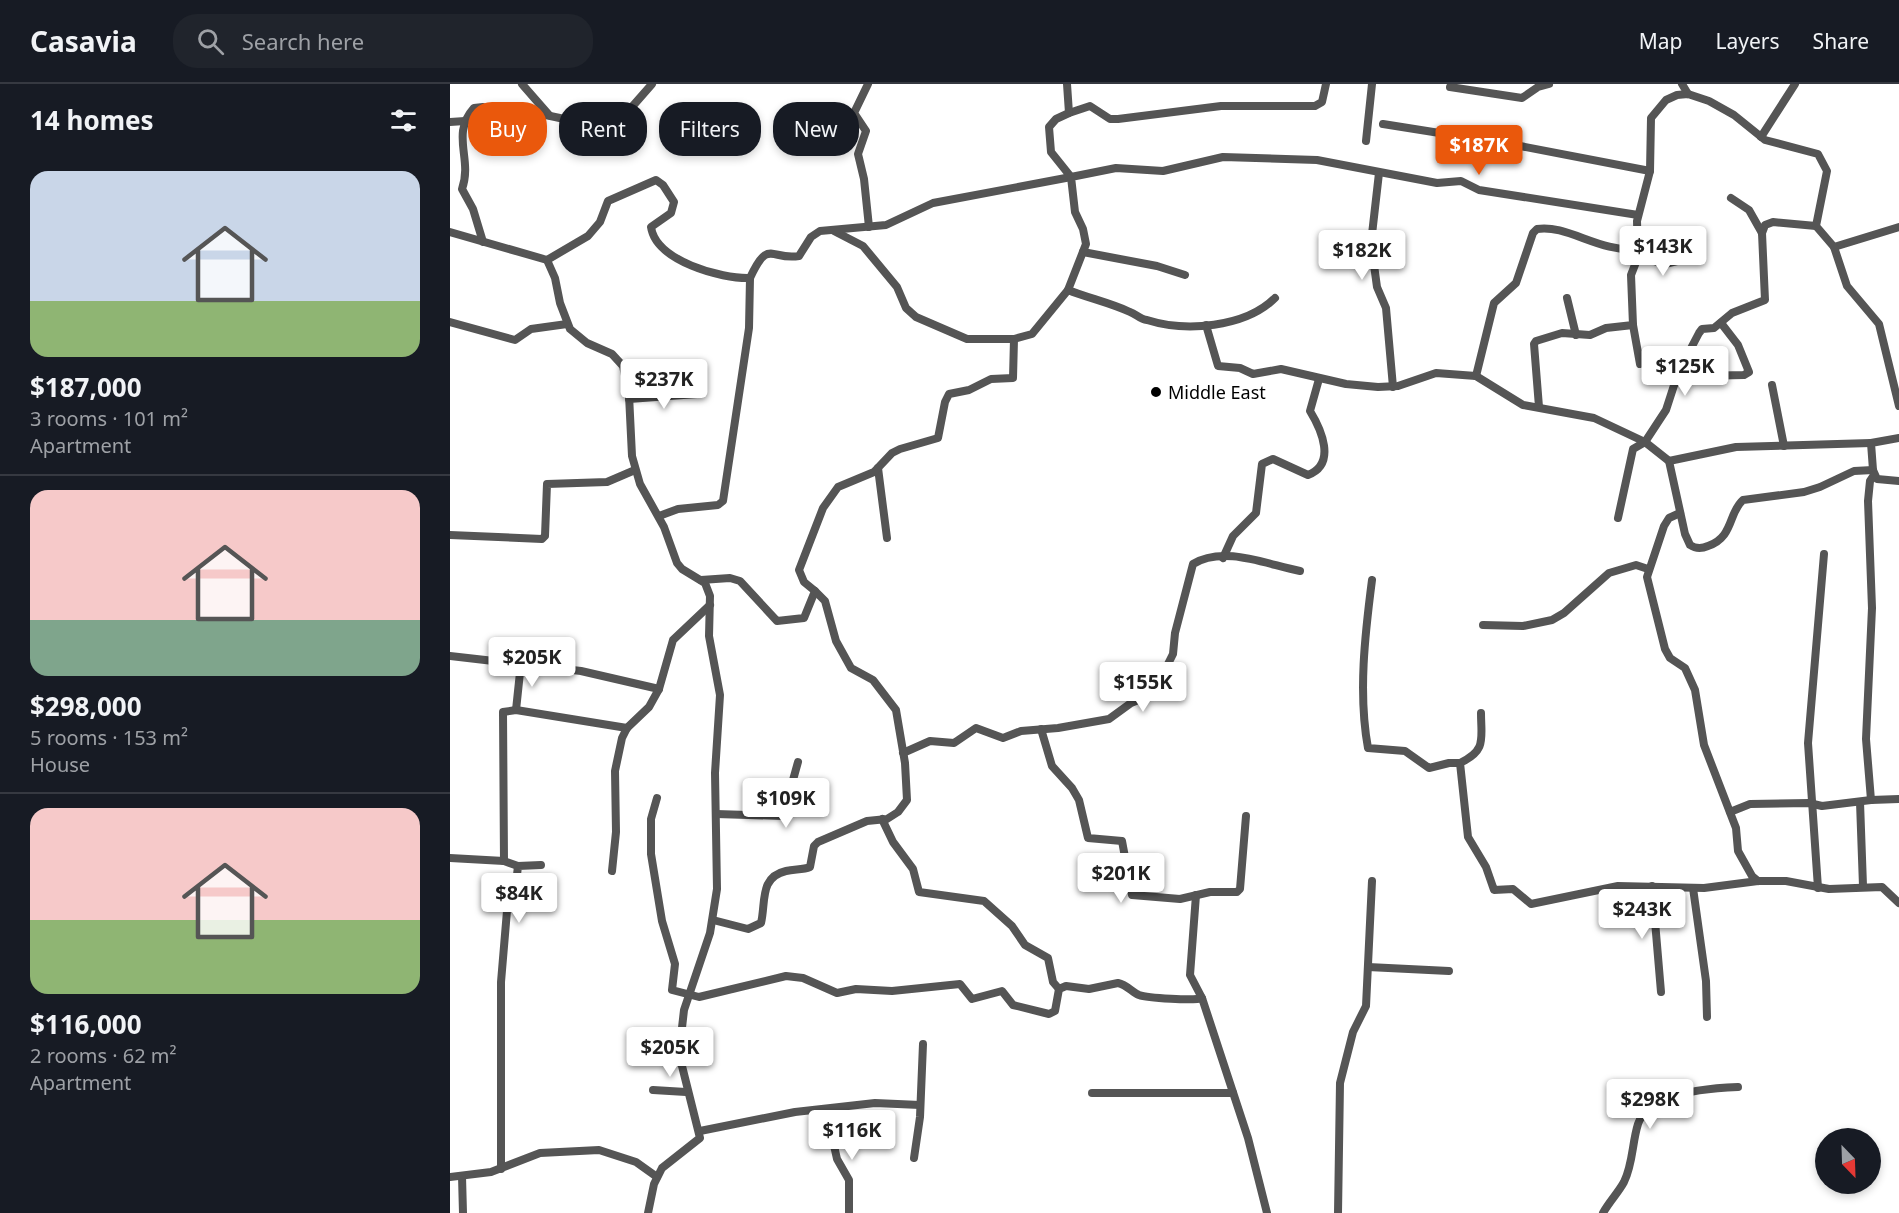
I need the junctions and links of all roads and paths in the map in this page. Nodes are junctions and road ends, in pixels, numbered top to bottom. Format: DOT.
graph roads {
  1 [pos="522,84"];
  2 [pos="652,84"];
  3 [pos="868,84"];
  4 [pos="1067,84"];
  5 [pos="1326,84"];
  6 [pos="1372,84"];
  7 [pos="1549,84"];
  8 [pos="1681,84"];
  9 [pos="1795,84"];
  10 [pos="1450,87"];
  11 [pos="1688,94"];
  12 [pos="1677,95"];
  13 [pos="1069,113"];
  14 [pos="549,115"];
  15 [pos="465,121"];
  16 [pos="450,122"];
  17 [pos="1383,124"];
  18 [pos="1761,136"];
  19 [pos="1366,141"];
  20 [pos="1650,171"];
  21 [pos="1379,173"];
  22 [pos="1071,177"];
  23 [pos="1731,198"];
  24 [pos="1638,215"];
  25 [pos="1816,226"];
  26 [pos="870,227"];
  27 [pos="1899,227"];
  28 [pos="834,231"];
  29 [pos="450,232"];
  30 [pos="1762,233"];
  31 [pos="483,242"];
  32 [pos="1834,247"];
  33 [pos="1083,252"];
  34 [pos="1638,253"];
  35 [pos="1689,258"];
  36 [pos="547,260"];
  37 [pos="1185,274"];
  38 [pos="750,278"];
  39 [pos="1068,290"];
  40 [pos="1275,298"];
  41 [pos="1567,298"];
  42 [pos="450,322"];
  43 [pos="1721,323"];
  44 [pos="567,324"];
  45 [pos="1206,325"];
  46 [pos="1633,325"];
  47 [pos="1576,335"];
  48 [pos="1014,339"];
  49 [pos="1640,364"];
  50 [pos="1476,376"];
  51 [pos="1319,379"];
  52 [pos="1676,383"];
  53 [pos="1772,385"];
  54 [pos="1393,387"];
  55 [pos="697,394"];
  56 [pos="629,399"];
  57 [pos="1899,406"];
  58 [pos="1539,407"];
  59 [pos="1899,438"];
  60 [pos="1645,442"];
  61 [pos="1870,443"];
  62 [pos="1784,446"];
  63 [pos="1669,461"];
  64 [pos="878,468"];
  65 [pos="635,470"];
  66 [pos="1873,473"];
  67 [pos="1899,481"];
  68 [pos="1680,513"];
  69 [pos="659,516"];
  70 [pos="1618,518"];
  71 [pos="450,535"];
  72 [pos="887,538"];
  73 [pos="1824,554"];
  74 [pos="1223,558"];
  75 [pos="1648,569"];
  76 [pos="1300,571"];
  77 [pos="701,580"];
  78 [pos="1372,580"];
  79 [pos="815,591"];
  80 [pos="710,605"];
  81 [pos="1483,625"];
  82 [pos="450,656"];
  83 [pos="521,663"];
  84 [pos="659,689"];
  85 [pos="516,710"];
  86 [pos="1481,712"];
  87 [pos="627,728"];
  88 [pos="1041,729"];
  89 [pos="903,753"];
  90 [pos="798,762"];
  91 [pos="1460,763"];
  92 [pos="657,798"];
  93 [pos="1899,799"];
  94 [pos="1871,800"];
  95 [pos="1860,802"];
  96 [pos="1812,805"];
  97 [pos="1730,812"];
  98 [pos="716,814"];
  99 [pos="1246,816"];
  100 [pos="882,819"];
  101 [pos="450,858"];
  102 [pos="504,861"];
  103 [pos="541,865"];
  104 [pos="518,866"];
  105 [pos="612,871"];
  106 [pos="1758,881"];
  107 [pos="1372,882"];
  108 [pos="1652,886"];
  109 [pos="1863,886"];
  110 [pos="1693,888"];
  111 [pos="1818,888"];
  112 [pos="1196,895"];
  113 [pos="1899,903"];
  114 [pos="713,920"];
  115 [pos="1368,967"];
  116 [pos="1449,971"];
  117 [pos="1059,989"];
  118 [pos="1661,992"];
  119 [pos="689,995"];
  120 [pos="1202,998"];
  121 [pos="1707,1017"];
  122 [pos="923,1044"];
  123 [pos="1738,1087"];
  124 [pos="653,1090"];
  125 [pos="686,1092"];
  126 [pos="1092,1093"];
  127 [pos="1233,1093"];
  128 [pos="920,1105"];
  129 [pos="829,1109"];
  130 [pos="700,1131"];
  131 [pos="914,1158"];
  132 [pos="501,1169"];
  133 [pos="462,1176"];
  134 [pos="450,1177"];
  135 [pos="657,1178"];
  136 [pos="463,1213"];
  137 [pos="648,1213"];
  138 [pos="849,1213"];
  139 [pos="1267,1213"];
  140 [pos="1338,1213"];
  141 [pos="1603,1213"];
  1 -- 14 [label="street"];
  2 -- 14 [label="street"];
  3 -- 26 [label="street"];
  4 -- 13 [label="street"];
  5 -- 13 [label="street"];
  6 -- 19 [label="street"];
  7 -- 10 [label="street"];
  8 -- 11 [label="street"];
  8 -- 12 [label="street"];
  9 -- 18 [label="street"];
  11 -- 12 [label="street"];
  11 -- 18 [label="street"];
  12 -- 20 [label="street"];
  13 -- 22 [label="street"];
  14 -- 15 [label="street"];
  15 -- 16 [label="street"];
  15 -- 31 [label="street"];
  17 -- 20 [label="street"];
  18 -- 25 [label="street"];
  20 -- 24 [label="street"];
  21 -- 22 [label="street"];
  21 -- 24 [label="street"];
  21 -- 54 [label="street"];
  22 -- 26 [label="street"];
  22 -- 33 [label="street"];
  23 -- 30 [label="street"];
  24 -- 34 [label="street"];
  25 -- 30 [label="street"];
  25 -- 32 [label="street"];
  26 -- 28 [label="street"];
  27 -- 32 [label="street"];
  28 -- 38 [label="street"];
  28 -- 48 [label="street"];
  29 -- 31 [label="street"];
  30 -- 43 [label="street"];
  31 -- 36 [label="street"];
  32 -- 57 [label="street"];
  33 -- 37 [label="street"];
  33 -- 39 [label="street"];
  34 -- 35 [label="street"];
  34 -- 46 [label="street"];
  34 -- 50 [label="street"];
  36 -- 38 [label="street"];
  36 -- 44 [label="street"];
  38 -- 69 [label="street"];
  39 -- 45 [label="street"];
  39 -- 48 [label="street"];
  40 -- 45 [label="street"];
  41 -- 47 [label="street"];
  42 -- 44 [label="street"];
  43 -- 52 [label="street"];
  43 -- 52 [label="street"];
  44 -- 56 [label="street"];
  45 -- 51 [label="street"];
  46 -- 47 [label="street"];
  46 -- 49 [label="street"];
  47 -- 58 [label="street"];
  48 -- 64 [label="street"];
  50 -- 54 [label="street"];
  50 -- 58 [label="street"];
  51 -- 54 [label="street"];
  51 -- 74 [label="street"];
  52 -- 60 [label="street"];
  53 -- 62 [label="street"];
  55 -- 56 [label="street"];
  56 -- 65 [label="street"];
  58 -- 60 [label="street"];
  59 -- 61 [label="street"];
  60 -- 63 [label="street"];
  60 -- 70 [label="street"];
  61 -- 62 [label="street"];
  61 -- 66 [label="street"];
  62 -- 63 [label="street"];
  63 -- 68 [label="street"];
  64 -- 72 [label="street"];
  64 -- 79 [label="street"];
  65 -- 69 [label="street"];
  65 -- 71 [label="street"];
  66 -- 67 [label="street"];
  66 -- 68 [label="street"];
  66 -- 94 [label="street"];
  68 -- 75 [label="street"];
  69 -- 77 [label="street"];
  73 -- 96 [label="street"];
  74 -- 76 [label="street"];
  74 -- 88 [label="street"];
  75 -- 81 [label="street"];
  75 -- 97 [label="street"];
  77 -- 79 [label="street"];
  77 -- 80 [label="street"];
  78 -- 91 [label="street"];
  79 -- 89 [label="street"];
  80 -- 84 [label="street"];
  80 -- 98 [label="street"];
  82 -- 83 [label="street"];
  83 -- 84 [label="street"];
  83 -- 85 [label="street"];
  84 -- 87 [label="street"];
  85 -- 87 [label="street"];
  85 -- 102 [label="street"];
  86 -- 91 [label="street"];
  87 -- 105 [label="street"];
  88 -- 89 [label="street"];
  88 -- 112 [label="street"];
  89 -- 100 [label="street"];
  90 -- 98 [label="street"];
  91 -- 108 [label="street"];
  92 -- 119 [label="street"];
  93 -- 94 [label="street"];
  94 -- 95 [label="street"];
  95 -- 96 [label="street"];
  95 -- 109 [label="street"];
  96 -- 97 [label="street"];
  96 -- 111 [label="street"];
  97 -- 106 [label="street"];
  98 -- 114 [label="street"];
  99 -- 112 [label="street"];
  100 -- 114 [label="street"];
  100 -- 117 [label="street"];
  101 -- 102 [label="street"];
  102 -- 104 [label="street"];
  103 -- 104 [label="street"];
  104 -- 132 [label="street"];
  106 -- 110 [label="street"];
  106 -- 111 [label="street"];
  107 -- 115 [label="street"];
  108 -- 110 [label="street"];
  108 -- 118 [label="street"];
  109 -- 111 [label="street"];
  109 -- 113 [label="street"];
  110 -- 121 [label="street"];
  112 -- 120 [label="street"];
  114 -- 119 [label="street"];
  115 -- 116 [label="street"];
  115 -- 140 [label="street"];
  117 -- 119 [label="street"];
  117 -- 120 [label="street"];
  119 -- 125 [label="street"];
  120 -- 127 [label="street"];
  122 -- 128 [label="street"];
  123 -- 141 [label="street"];
  124 -- 125 [label="street"];
  125 -- 130 [label="street"];
  126 -- 127 [label="street"];
  127 -- 139 [label="street"];
  128 -- 129 [label="street"];
  128 -- 131 [label="street"];
  129 -- 130 [label="street"];
  129 -- 138 [label="street"];
  130 -- 135 [label="street"];
  132 -- 133 [label="street"];
  132 -- 135 [label="street"];
  133 -- 134 [label="street"];
  133 -- 136 [label="street"];
  135 -- 137 [label="street"];
}
